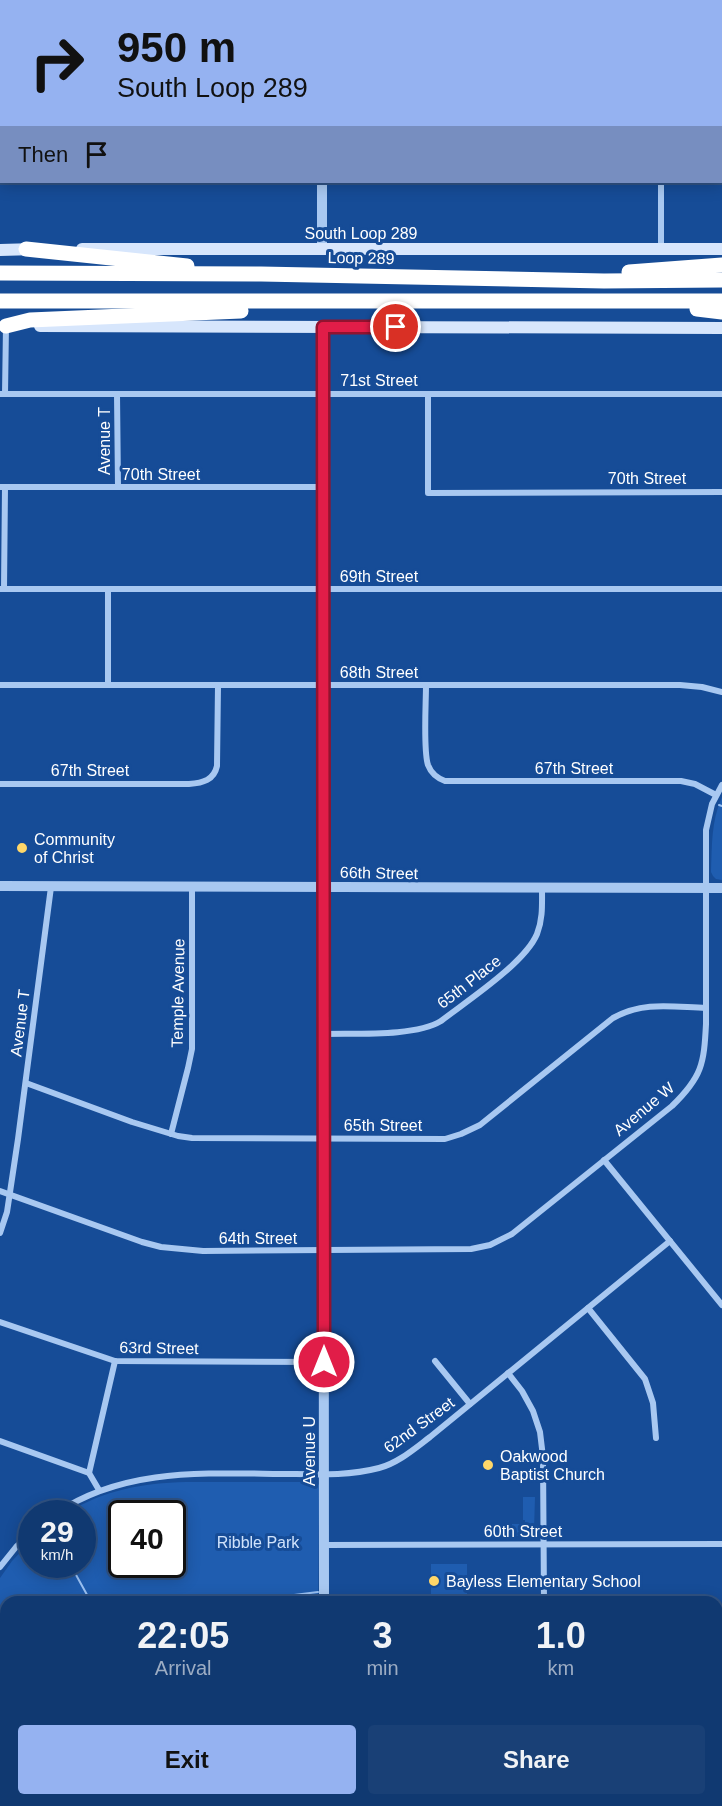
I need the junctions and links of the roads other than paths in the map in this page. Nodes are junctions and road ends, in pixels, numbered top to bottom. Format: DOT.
graph roads {
  1 [pos="322,183"];
  2 [pos="661,183"];
  3 [pos="26,249"];
  4 [pos="322,249"];
  5 [pos="661,249"];
  6 [pos="722,249"];
  7 [pos="0,250"];
  8 [pos="722,265"];
  9 [pos="0,273"];
  10 [pos="261,274"];
  11 [pos="722,280"];
  12 [pos="604,281"];
  13 [pos="0,301"];
  14 [pos="432,301"];
  15 [pos="626,301"];
  16 [pos="722,301"];
  17 [pos="722,312"];
  18 [pos="3,326"];
  19 [pos="323,327"];
  20 [pos="722,328"];
  21 [pos="722,393"];
  22 [pos="3,394"];
  23 [pos="117,394"];
  24 [pos="323,394"];
  25 [pos="428,394"];
  26 [pos="3,487"];
  27 [pos="118,487"];
  28 [pos="323,487"];
  29 [pos="722,492"];
  30 [pos="2,589"];
  31 [pos="108,589"];
  32 [pos="722,589"];
  33 [pos="323,590"];
  34 [pos="0,685"];
  35 [pos="108,685"];
  36 [pos="323,685"];
  37 [pos="426,685"];
  38 [pos="218,686"];
  39 [pos="722,692"];
  40 [pos="0,784"];
  41 [pos="722,785"];
  42 [pos="716,795"];
  43 [pos="0,886"];
  44 [pos="192,886"];
  45 [pos="323,886"];
  46 [pos="51,887"];
  47 [pos="542,888"];
  48 [pos="705,888"];
  49 [pos="722,888"];
  50 [pos="706,1008"];
  51 [pos="323,1034"];
  52 [pos="26,1083"];
  53 [pos="171,1134"];
  54 [pos="323,1139"];
  55 [pos="604,1160"];
  56 [pos="0,1191"];
  57 [pos="9,1195"];
  58 [pos="0,1233"];
  59 [pos="670,1241"];
  60 [pos="324,1251"];
  61 [pos="722,1305"];
  62 [pos="588,1308"];
  63 [pos="0,1322"];
  64 [pos="115,1361"];
  65 [pos="435,1361"];
  66 [pos="324,1362"];
  67 [pos="508,1373"];
  68 [pos="470,1404"];
  69 [pos="656,1438"];
  70 [pos="0,1441"];
  71 [pos="89,1473"];
  72 [pos="324,1474"];
  73 [pos="99,1490"];
  74 [pos="79,1500"];
  75 [pos="544,1544"];
  76 [pos="722,1544"];
  77 [pos="324,1545"];
  78 [pos="18,1547"];
  79 [pos="1,1565"];
  80 [pos="324,1596"];
  81 [pos="544,1596"];
  1 -- 4 [label="street"];
  2 -- 5 [label="street"];
  3 -- 4 [label="main road, South Loop 289"];
  3 -- 7 [label="main road, South Loop 289"];
  3 -- 10 [label="highway"];
  4 -- 5 [label="main road, South Loop 289"];
  5 -- 6 [label="main road, South Loop 289"];
  8 -- 12 [label="highway"];
  9 -- 10 [label="highway, Loop 289"];
  10 -- 12 [label="highway, Loop 289"];
  11 -- 12 [label="highway, Loop 289"];
  13 -- 14 [label="highway"];
  14 -- 15 [label="highway"];
  14 -- 18 [label="highway"];
  15 -- 16 [label="highway"];
  15 -- 17 [label="highway"];
  18 -- 19 [label="main road"];
  18 -- 22 [label="street"];
  19 -- 20 [label="main road"];
  19 -- 24 [label="street, Avenue U"];
  21 -- 25 [label="street, 71st Street"];
  22 -- 23 [label="street, 71st Street"];
  23 -- 24 [label="street, 71st Street"];
  23 -- 27 [label="street, Avenue T"];
  24 -- 25 [label="street, 71st Street"];
  24 -- 28 [label="street, Avenue U"];
  25 -- 29 [label="street, 70th Street"];
  26 -- 27 [label="street, 70th Street"];
  26 -- 30 [label="street"];
  27 -- 28 [label="street, 70th Street"];
  28 -- 33 [label="street, Avenue U"];
  30 -- 31 [label="street, 69th Street"];
  31 -- 33 [label="street, 69th Street"];
  31 -- 35 [label="street"];
  32 -- 33 [label="street, 69th Street"];
  33 -- 36 [label="street, Avenue U"];
  34 -- 35 [label="street, 68th Street"];
  35 -- 38 [label="street, 68th Street"];
  36 -- 37 [label="street, 68th Street"];
  36 -- 38 [label="street, 68th Street"];
  36 -- 45 [label="street, Avenue U"];
  37 -- 39 [label="street, 68th Street"];
  37 -- 42 [label="street, 67th Street"];
  38 -- 40 [label="street, 67th Street"];
  41 -- 42 [label="street, Avenue W"];
  42 -- 48 [label="street, Avenue W"];
  43 -- 46 [label="street, 66th Street"];
  44 -- 45 [label="street, 66th Street"];
  44 -- 46 [label="street, 66th Street"];
  44 -- 53 [label="street, Temple Avenue"];
  45 -- 47 [label="street, 66th Street"];
  45 -- 51 [label="street, Avenue U"];
  46 -- 52 [label="street, Avenue T"];
  47 -- 48 [label="street, 66th Street"];
  47 -- 51 [label="street, 65th Place"];
  48 -- 49 [label="street, 66th Street"];
  48 -- 50 [label="street, Avenue W"];
  50 -- 54 [label="street, 65th Street"];
  50 -- 55 [label="street, Avenue W"];
  51 -- 54 [label="street, Avenue U"];
  52 -- 53 [label="street, 65th Street"];
  52 -- 57 [label="street, Avenue T"];
  53 -- 54 [label="street, 65th Street"];
  54 -- 60 [label="street, Avenue U"];
  55 -- 59 [label="street"];
  55 -- 60 [label="street, 64th Street"];
  56 -- 57 [label="street, 64th Street"];
  57 -- 58 [label="street, Avenue T"];
  57 -- 60 [label="street, 64th Street"];
  59 -- 61 [label="street"];
  59 -- 62 [label="street, 62nd Street"];
  60 -- 66 [label="street, Avenue U"];
  62 -- 67 [label="street, 62nd Street"];
  62 -- 69 [label="street"];
  63 -- 64 [label="street, 63rd Street"];
  64 -- 66 [label="street, 63rd Street"];
  64 -- 71 [label="street"];
  65 -- 68 [label="street"];
  66 -- 72 [label="street, Avenue U"];
  67 -- 68 [label="street, 62nd Street"];
  67 -- 75 [label="street"];
  68 -- 72 [label="street, 62nd Street"];
  70 -- 71 [label="street"];
  71 -- 73 [label="street"];
  72 -- 73 [label="street, 62nd Street"];
  72 -- 77 [label="street, Avenue U"];
  73 -- 74 [label="street"];
  75 -- 76 [label="street, 60th Street"];
  75 -- 77 [label="street, 60th Street"];
  75 -- 81 [label="street"];
  77 -- 80 [label="street, Avenue U"];
  78 -- 79 [label="street"];
}
